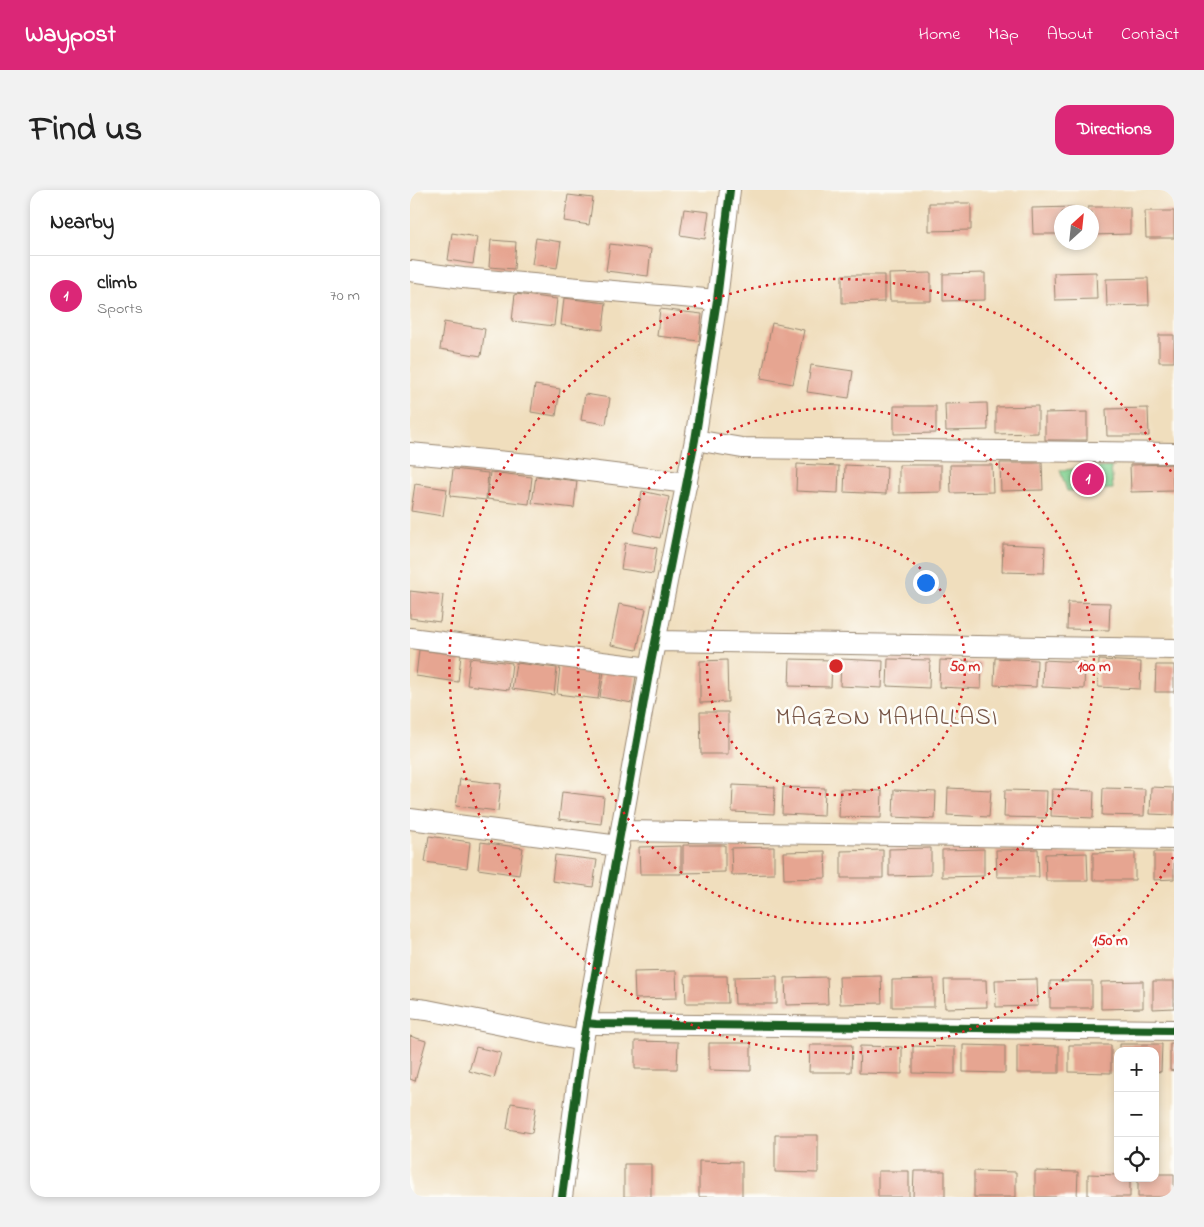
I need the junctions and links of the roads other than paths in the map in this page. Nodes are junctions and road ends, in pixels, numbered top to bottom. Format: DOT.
graph roads {
  1 [pos="730,190"];
  2 [pos="410,271"];
  3 [pos="717,300"];
  4 [pos="695,440"];
  5 [pos="410,453"];
  6 [pos="1174,453"];
  7 [pos="687,483"];
  8 [pos="410,638"];
  9 [pos="656,641"];
  10 [pos="1174,649"];
  11 [pos="650,668"];
  12 [pos="410,819"];
  13 [pos="621,838"];
  14 [pos="1174,838"];
  15 [pos="410,1008"];
  16 [pos="1174,1030"];
  17 [pos="585,1032"];
  18 [pos="562,1197"];
  1 -- 3 [label="street"];
  2 -- 3 [label="street"];
  3 -- 4 [label="street"];
  4 -- 6 [label="street"];
  4 -- 7 [label="street"];
  5 -- 7 [label="street"];
  7 -- 9 [label="street"];
  8 -- 11 [label="street"];
  9 -- 10 [label="street"];
  9 -- 11 [label="street"];
  11 -- 13 [label="street"];
  12 -- 13 [label="street"];
  13 -- 14 [label="street"];
  13 -- 17 [label="street"];
  15 -- 17 [label="street"];
  16 -- 17 [label="street"];
  17 -- 18 [label="street"];
}
